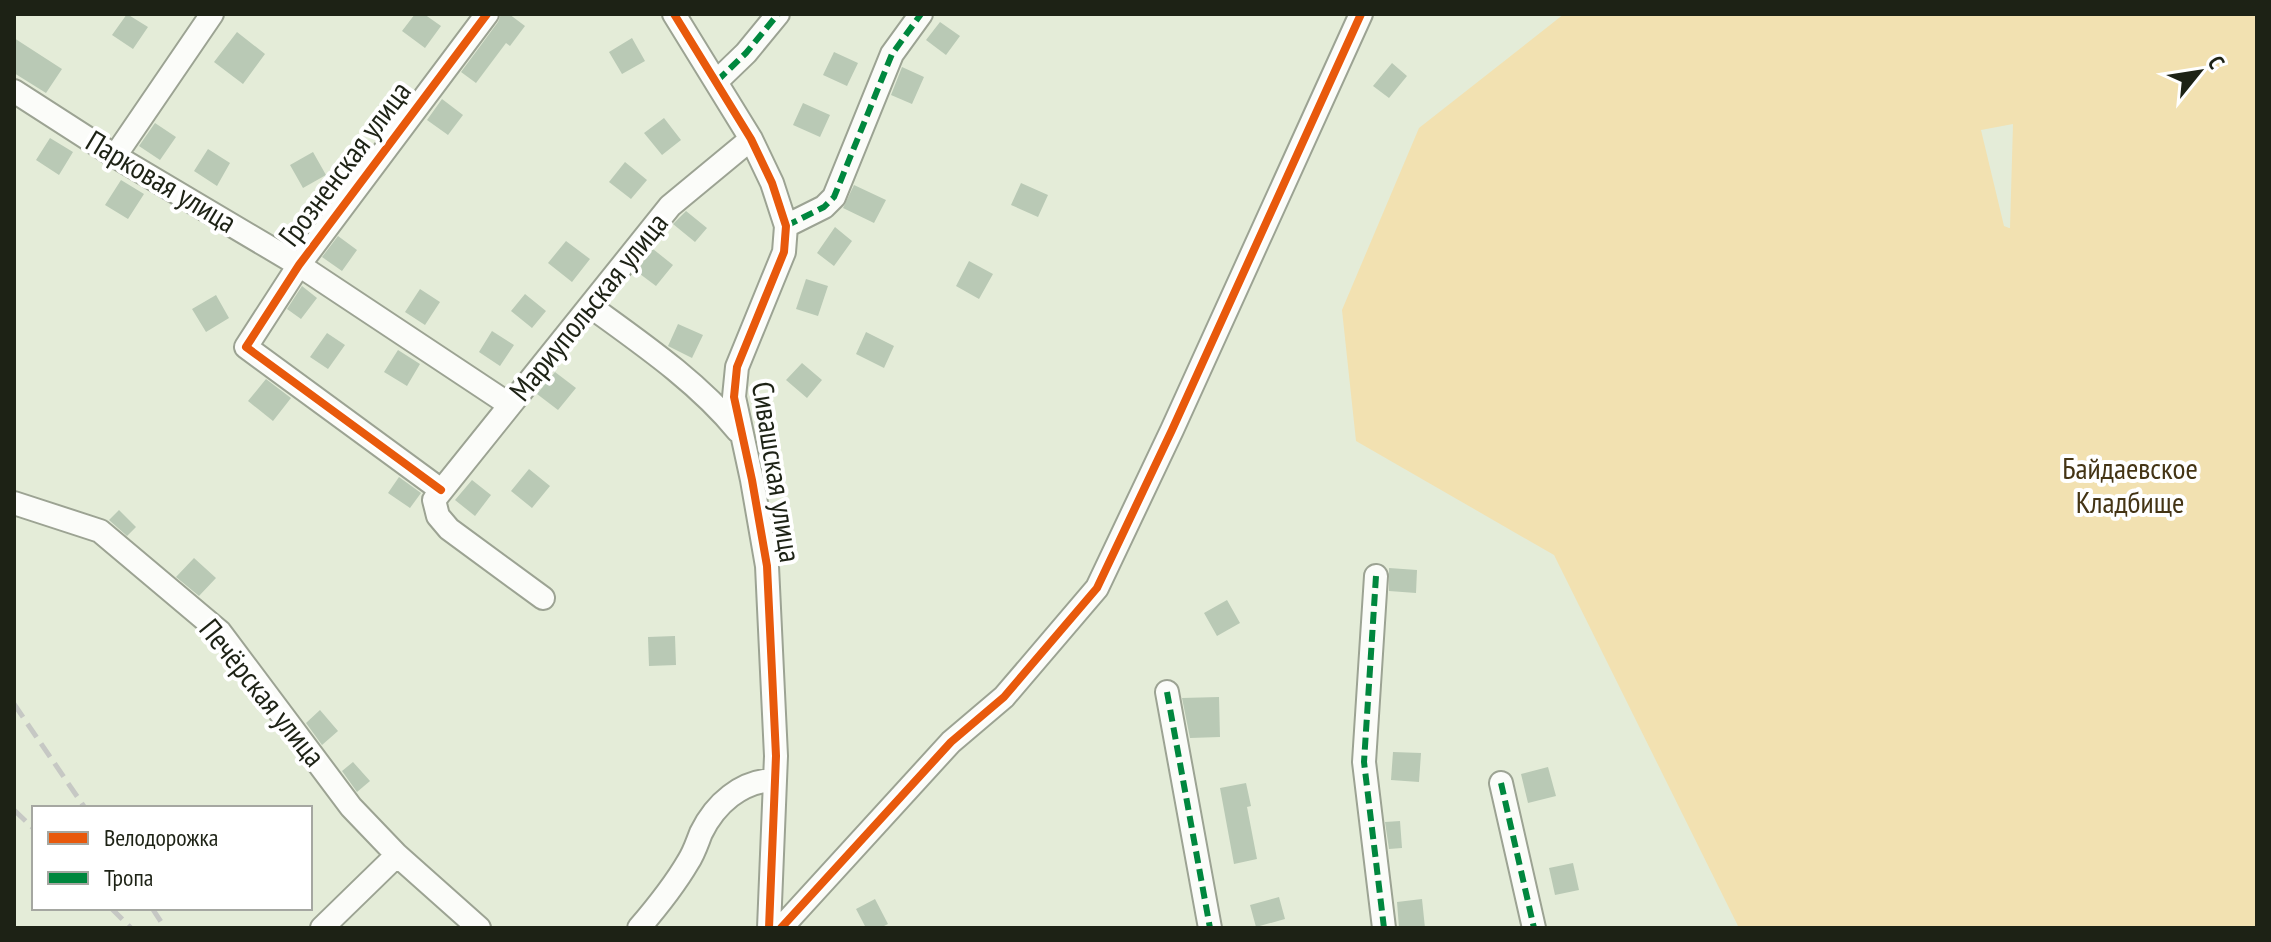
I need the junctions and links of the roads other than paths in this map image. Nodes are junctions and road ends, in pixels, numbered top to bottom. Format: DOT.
graph roads {
  1 [pos="212,14"];
  2 [pos="487,14"];
  3 [pos="674,14"];
  4 [pos="778,14"];
  5 [pos="921,14"];
  6 [pos="1361,14"];
  7 [pos="717,81"];
  8 [pos="14,91"];
  9 [pos="751,139"];
  10 [pos="115,156"];
  11 [pos="786,226"];
  12 [pos="299,265"];
  13 [pos="590,306"];
  14 [pos="510,405"];
  15 [pos="741,435"];
  16 [pos="441,490"];
  17 [pos="14,503"];
  18 [pos="1376,576"];
  19 [pos="543,598"];
  20 [pos="1167,692"];
  21 [pos="774,780"];
  22 [pos="1501,783"];
  23 [pos="397,855"];
  24 [pos="322,928"];
  25 [pos="479,928"];
  26 [pos="639,928"];
  27 [pos="769,928"];
  28 [pos="781,928"];
  29 [pos="1210,928"];
  30 [pos="1384,928"];
  31 [pos="1534,928"];
  1 -- 10 [label="street"];
  2 -- 12 [label="street, Грозненская улица"];
  3 -- 7 [label="street, Сивашская улица"];
  4 -- 7 [label="street"];
  5 -- 11 [label="street"];
  6 -- 28 [label="street"];
  7 -- 9 [label="street, Сивашская улица"];
  8 -- 10 [label="street, Парковая улица"];
  9 -- 11 [label="street, Сивашская улица"];
  9 -- 13 [label="street, Мариупольская улица"];
  10 -- 12 [label="street, Парковая улица"];
  11 -- 15 [label="street, Сивашская улица"];
  12 -- 14 [label="street, Парковая улица"];
  12 -- 16 [label="street, Грозненская улица"];
  13 -- 14 [label="street, Мариупольская улица"];
  13 -- 15 [label="street"];
  14 -- 16 [label="street, Мариупольская улица"];
  15 -- 21 [label="street, Сивашская улица"];
  16 -- 19 [label="street"];
  17 -- 23 [label="street, Печёрская улица"];
  18 -- 30 [label="street"];
  20 -- 29 [label="street"];
  21 -- 26 [label="street"];
  21 -- 27 [label="street, Сивашская улица"];
  22 -- 31 [label="street"];
  23 -- 24 [label="street"];
  23 -- 25 [label="street, Печёрская улица"];
}
